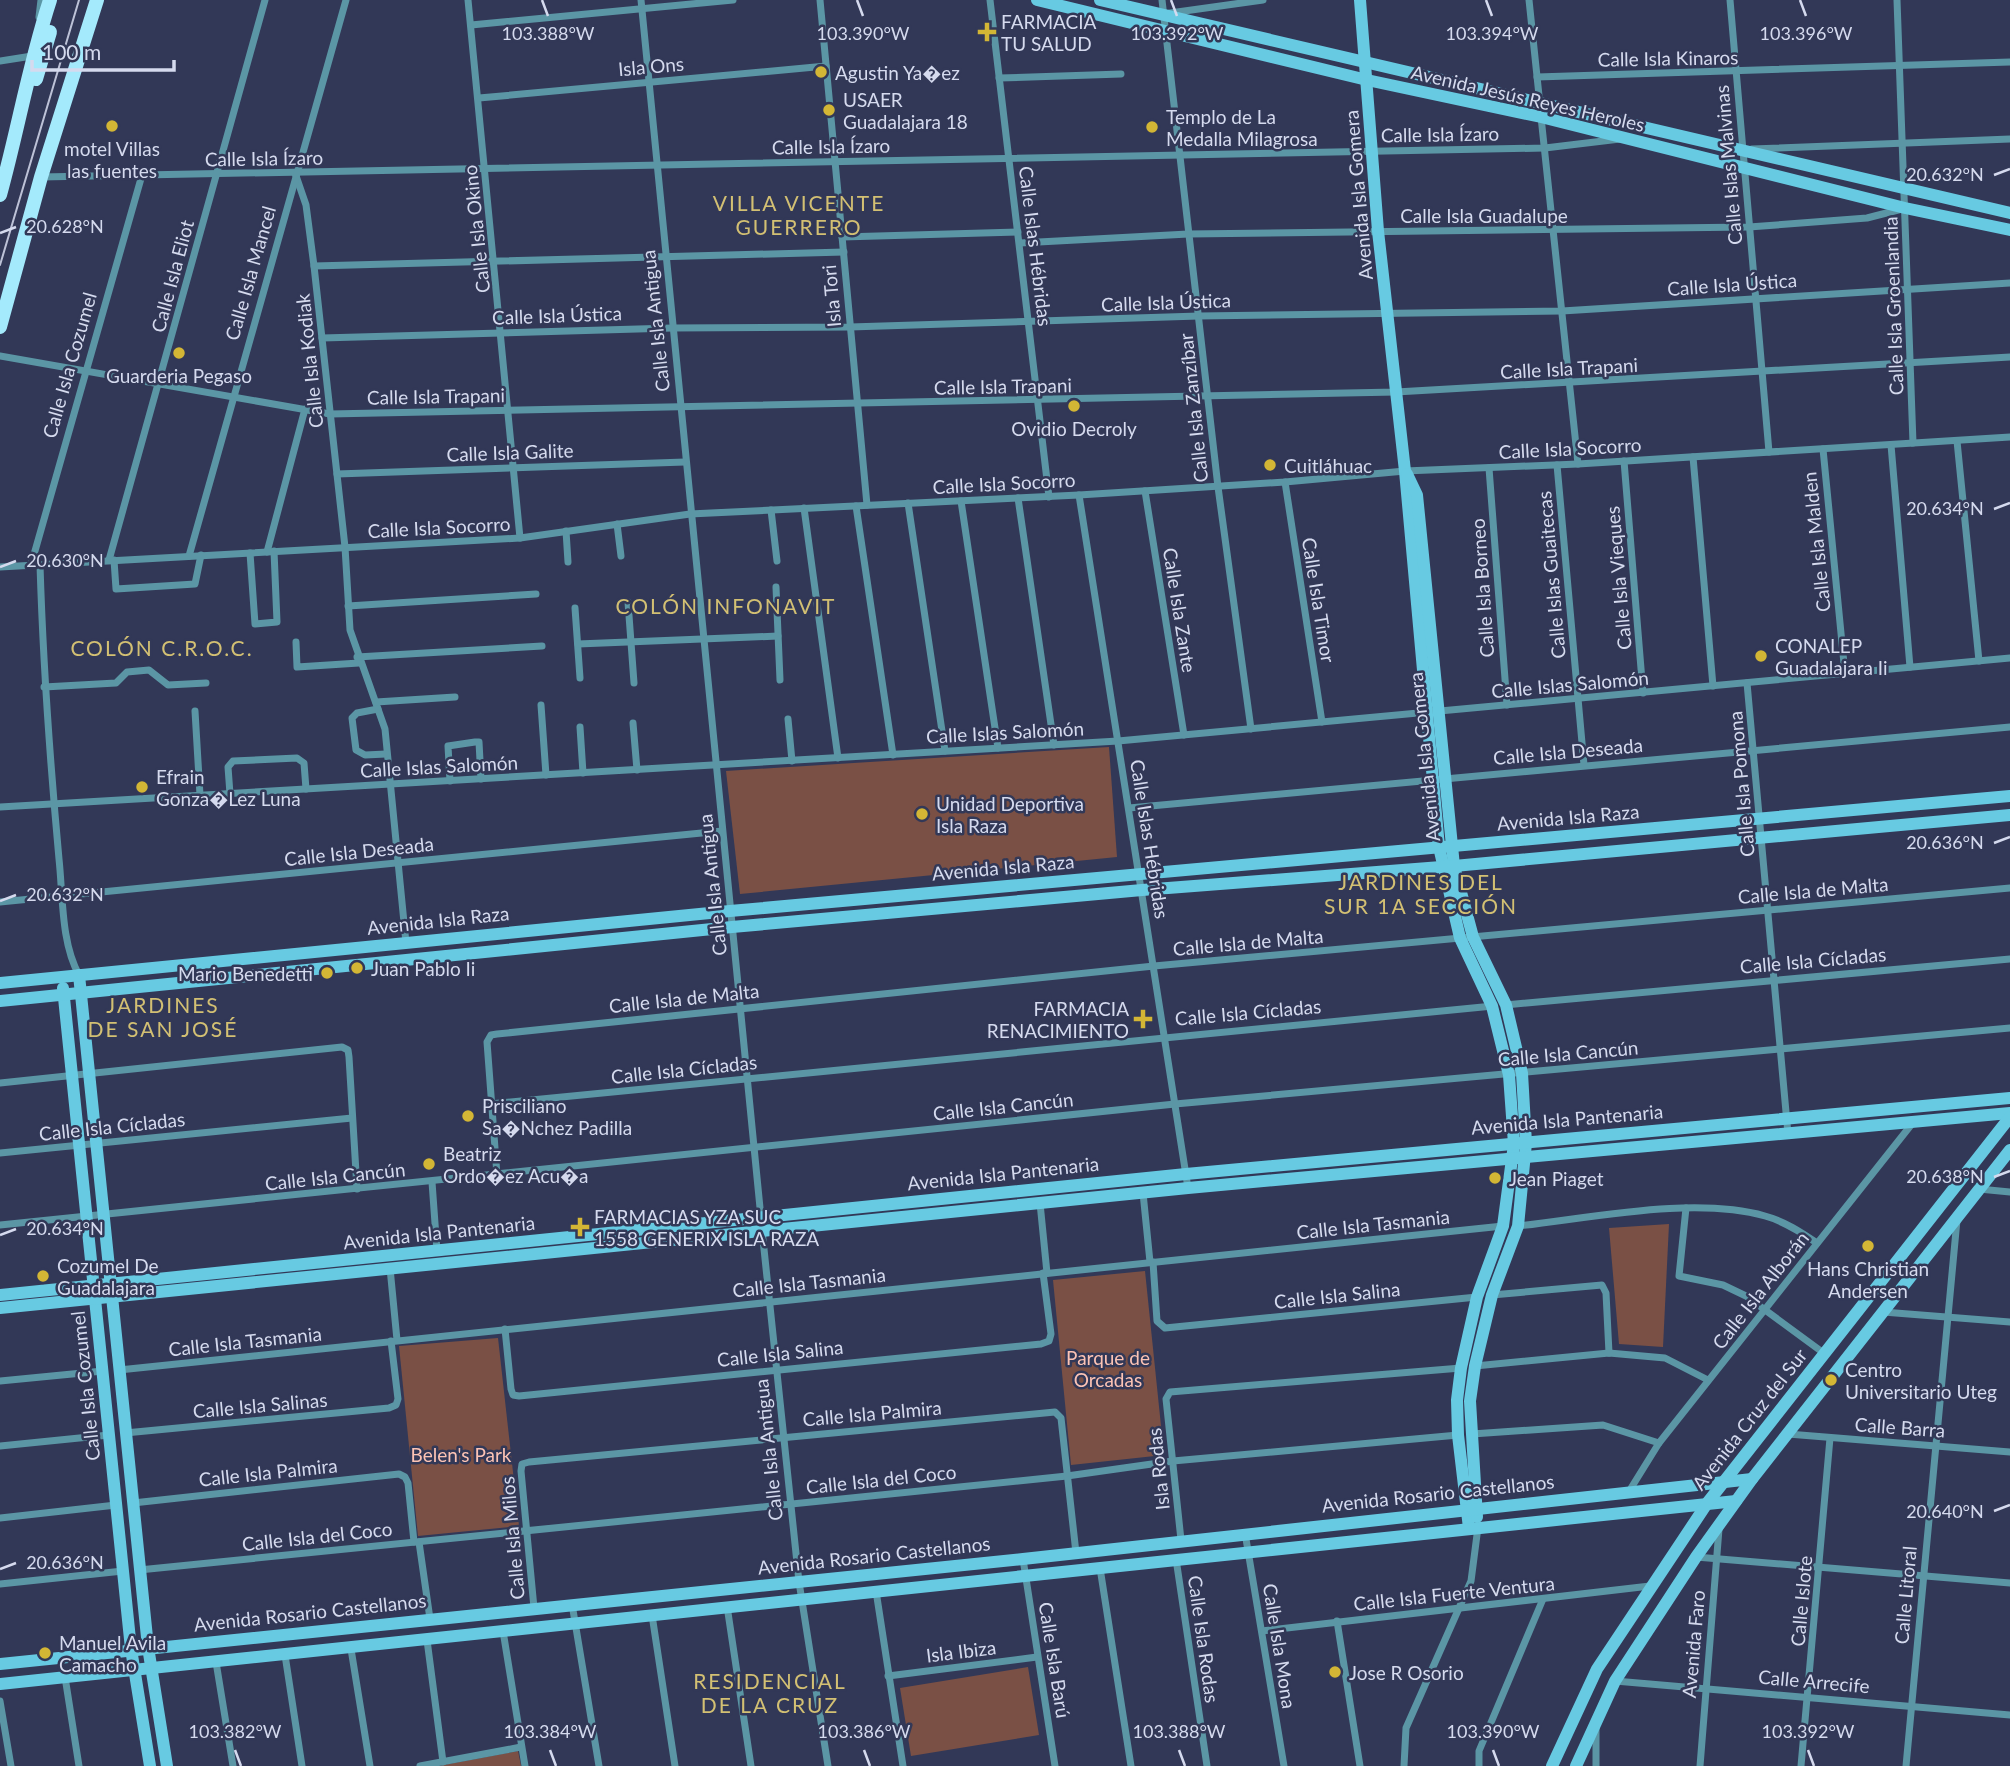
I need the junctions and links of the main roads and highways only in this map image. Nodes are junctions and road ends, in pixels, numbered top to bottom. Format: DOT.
graph roads {
  1 [pos="50,0"];
  2 [pos="59,0"];
  3 [pos="97,0"];
  4 [pos="36,59"];
  5 [pos="0,195"];
  6 [pos="0,327"];
  1 -- 4 [label="main road"];
  2 -- 4 [label="main road"];
  3 -- 6 [label="main road"];
  4 -- 5 [label="main road"];
}
